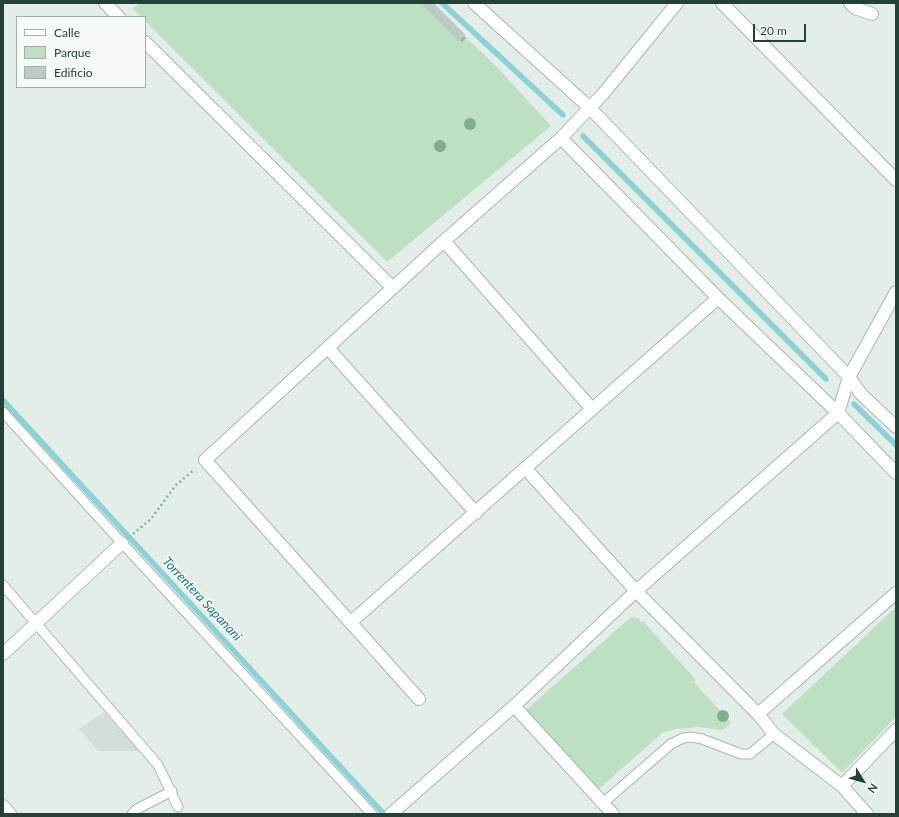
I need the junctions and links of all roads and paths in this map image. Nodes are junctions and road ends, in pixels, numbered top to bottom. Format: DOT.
graph roads {
  1 [pos="105,3"];
  2 [pos="474,3"];
  3 [pos="677,3"];
  4 [pos="722,3"];
  5 [pos="850,3"];
  6 [pos="872,14"];
  7 [pos="118,16"];
  8 [pos="146,43"];
  9 [pos="590,108"];
  10 [pos="561,138"];
  11 [pos="896,180"];
  12 [pos="444,240"];
  13 [pos="393,288"];
  14 [pos="896,292"];
  15 [pos="718,298"];
  16 [pos="328,348"];
  17 [pos="849,377"];
  18 [pos="592,409"];
  19 [pos="3,412"];
  20 [pos="838,413"];
  21 [pos="896,427"];
  22 [pos="205,460"];
  23 [pos="526,469"];
  24 [pos="896,473"];
  25 [pos="476,513"];
  26 [pos="122,543"];
  27 [pos="3,585"];
  28 [pos="636,591"];
  29 [pos="896,593"];
  30 [pos="36,622"];
  31 [pos="351,622"];
  32 [pos="3,654"];
  33 [pos="420,699"];
  34 [pos="514,706"];
  35 [pos="758,714"];
  36 [pos="896,730"];
  37 [pos="774,734"];
  38 [pos="842,786"];
  39 [pos="172,791"];
  40 [pos="603,803"];
  41 [pos="3,806"];
  42 [pos="178,807"];
  43 [pos="395,813"];
  44 [pos="10,814"];
  45 [pos="132,814"];
  46 [pos="372,814"];
  47 [pos="613,814"];
  48 [pos="867,814"];
  1 -- 7 [label="street"];
  2 -- 9 [label="street"];
  3 -- 9 [label="street"];
  4 -- 11 [label="street"];
  5 -- 6 [label="street"];
  8 -- 13 [label="street"];
  9 -- 10 [label="street"];
  9 -- 17 [label="street"];
  10 -- 12 [label="street"];
  10 -- 15 [label="street"];
  12 -- 13 [label="street"];
  12 -- 18 [label="street"];
  13 -- 16 [label="street"];
  14 -- 17 [label="street"];
  15 -- 18 [label="street"];
  15 -- 20 [label="street"];
  16 -- 22 [label="street"];
  16 -- 25 [label="street"];
  17 -- 20 [label="street"];
  17 -- 21 [label="street"];
  18 -- 23 [label="street"];
  19 -- 26 [label="lane"];
  20 -- 24 [label="street"];
  20 -- 28 [label="street"];
  22 -- 26 [label="path"];
  22 -- 31 [label="street"];
  23 -- 25 [label="street"];
  23 -- 28 [label="street"];
  25 -- 31 [label="street"];
  26 -- 30 [label="street"];
  26 -- 46 [label="lane"];
  27 -- 30 [label="lane"];
  28 -- 34 [label="street"];
  28 -- 35 [label="street"];
  29 -- 35 [label="street"];
  30 -- 32 [label="street"];
  30 -- 39 [label="lane"];
  31 -- 33 [label="street"];
  34 -- 40 [label="street"];
  34 -- 43 [label="street"];
  35 -- 37 [label="street"];
  36 -- 38 [label="street"];
  37 -- 38 [label="street"];
  37 -- 40 [label="lane"];
  38 -- 48 [label="street"];
  39 -- 42 [label="lane"];
  39 -- 45 [label="lane"];
  40 -- 47 [label="street"];
  41 -- 44 [label="street"];
}
